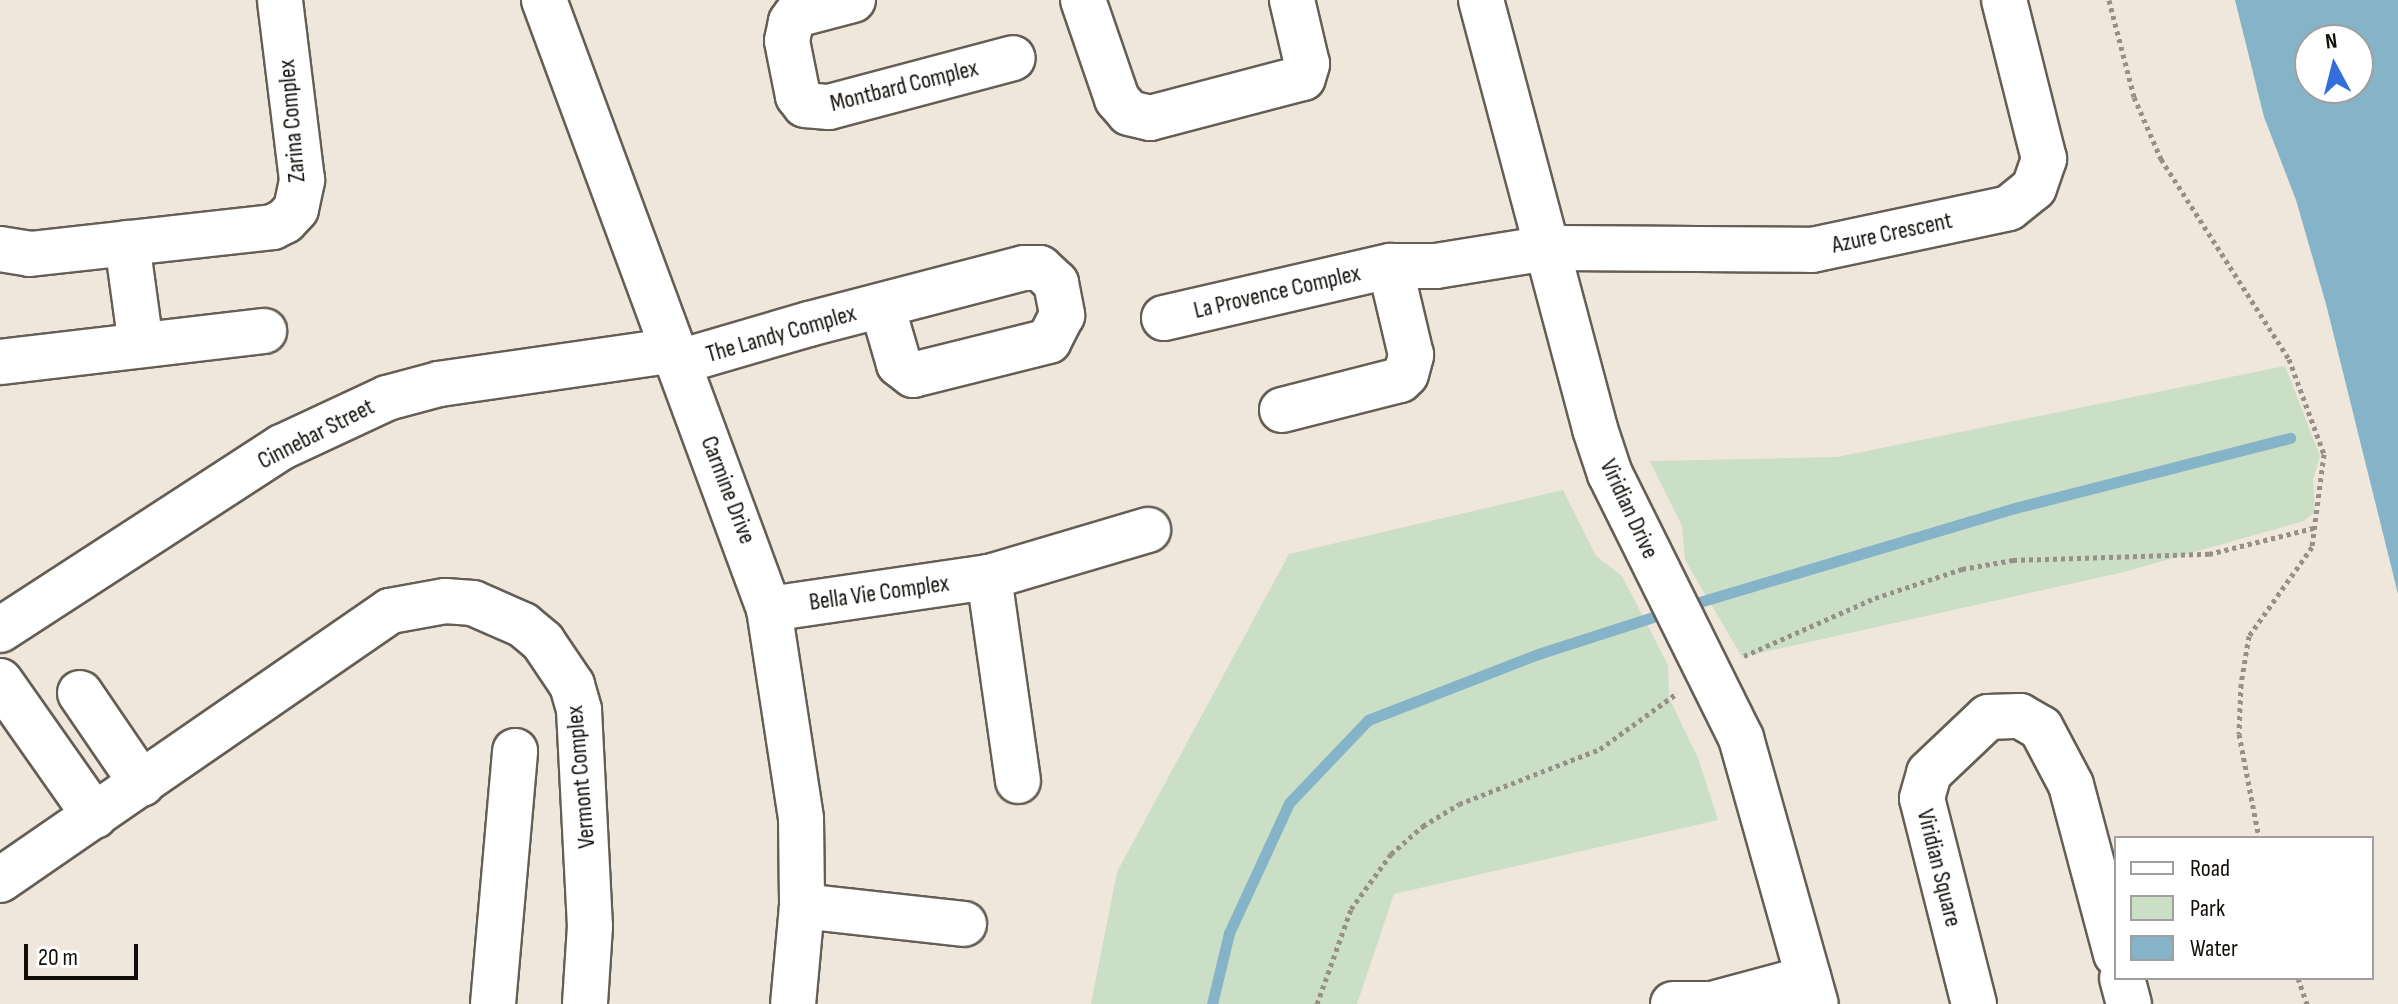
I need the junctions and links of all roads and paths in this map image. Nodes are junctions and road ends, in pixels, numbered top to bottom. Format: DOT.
graph roads {
  1 [pos="280,0"];
  2 [pos="544,0"];
  3 [pos="853,0"];
  4 [pos="1083,0"];
  5 [pos="1292,0"];
  6 [pos="1481,0"];
  7 [pos="2004,0"];
  8 [pos="2109,0"];
  9 [pos="1013,58"];
  10 [pos="127,243"];
  11 [pos="1547,248"];
  12 [pos="0,249"];
  13 [pos="1390,266"];
  14 [pos="882,306"];
  15 [pos="1164,318"];
  16 [pos="264,331"];
  17 [pos="141,345"];
  18 [pos="677,356"];
  19 [pos="0,362"];
  20 [pos="1282,410"];
  21 [pos="2318,527"];
  22 [pos="1148,530"];
  23 [pos="989,577"];
  24 [pos="769,609"];
  25 [pos="0,630"];
  26 [pos="1718,657"];
  27 [pos="0,681"];
  28 [pos="80,693"];
  29 [pos="1677,694"];
  30 [pos="515,751"];
  31 [pos="1018,781"];
  32 [pos="142,784"];
  33 [pos="95,816"];
  34 [pos="2259,836"];
  35 [pos="0,880"];
  36 [pos="802,906"];
  37 [pos="964,924"];
  38 [pos="2114,946"];
  39 [pos="2123,980"];
  40 [pos="2299,980"];
  41 [pos="1813,991"];
  42 [pos="503,1003"];
  43 [pos="585,1004"];
  44 [pos="793,1004"];
  45 [pos="1317,1004"];
  46 [pos="1673,1004"];
  47 [pos="1974,1004"];
  48 [pos="2129,1004"];
  49 [pos="2307,1004"];
  1 -- 10 [label="street, Zarina Complex"];
  2 -- 18 [label="street, Carmine Drive"];
  3 -- 9 [label="street, Montbard Complex"];
  4 -- 5 [label="street"];
  6 -- 11 [label="street, Viridian Drive"];
  7 -- 11 [label="street, Azure Crescent"];
  8 -- 21 [label="path"];
  10 -- 12 [label="street, Zarina Complex"];
  10 -- 17 [label="street"];
  11 -- 13 [label="street, La Provence Complex"];
  11 -- 26 [label="street, Viridian Drive"];
  13 -- 15 [label="street, La Provence Complex"];
  13 -- 20 [label="street, La Provence Complex"];
  14 -- 18 [label="street, The Landy Complex"];
  16 -- 17 [label="street"];
  17 -- 19 [label="street"];
  18 -- 24 [label="street, Carmine Drive"];
  18 -- 25 [label="street, Cinnebar Street"];
  21 -- 26 [label="path"];
  21 -- 34 [label="path"];
  22 -- 23 [label="street, Bella Vie Complex"];
  23 -- 24 [label="street, Bella Vie Complex"];
  23 -- 31 [label="street"];
  24 -- 36 [label="street, Carmine Drive"];
  26 -- 41 [label="street, Viridian Drive"];
  27 -- 33 [label="street"];
  28 -- 32 [label="street"];
  29 -- 45 [label="path"];
  30 -- 42 [label="street"];
  32 -- 33 [label="street, Vermont Complex"];
  32 -- 43 [label="street, Vermont Complex"];
  33 -- 35 [label="street, Vermont Complex"];
  36 -- 37 [label="street"];
  36 -- 44 [label="street, Carmine Drive"];
  38 -- 47 [label="street, Viridian Square"];
  39 -- 48 [label="street"];
  40 -- 49 [label="path"];
  41 -- 46 [label="street"];
}
